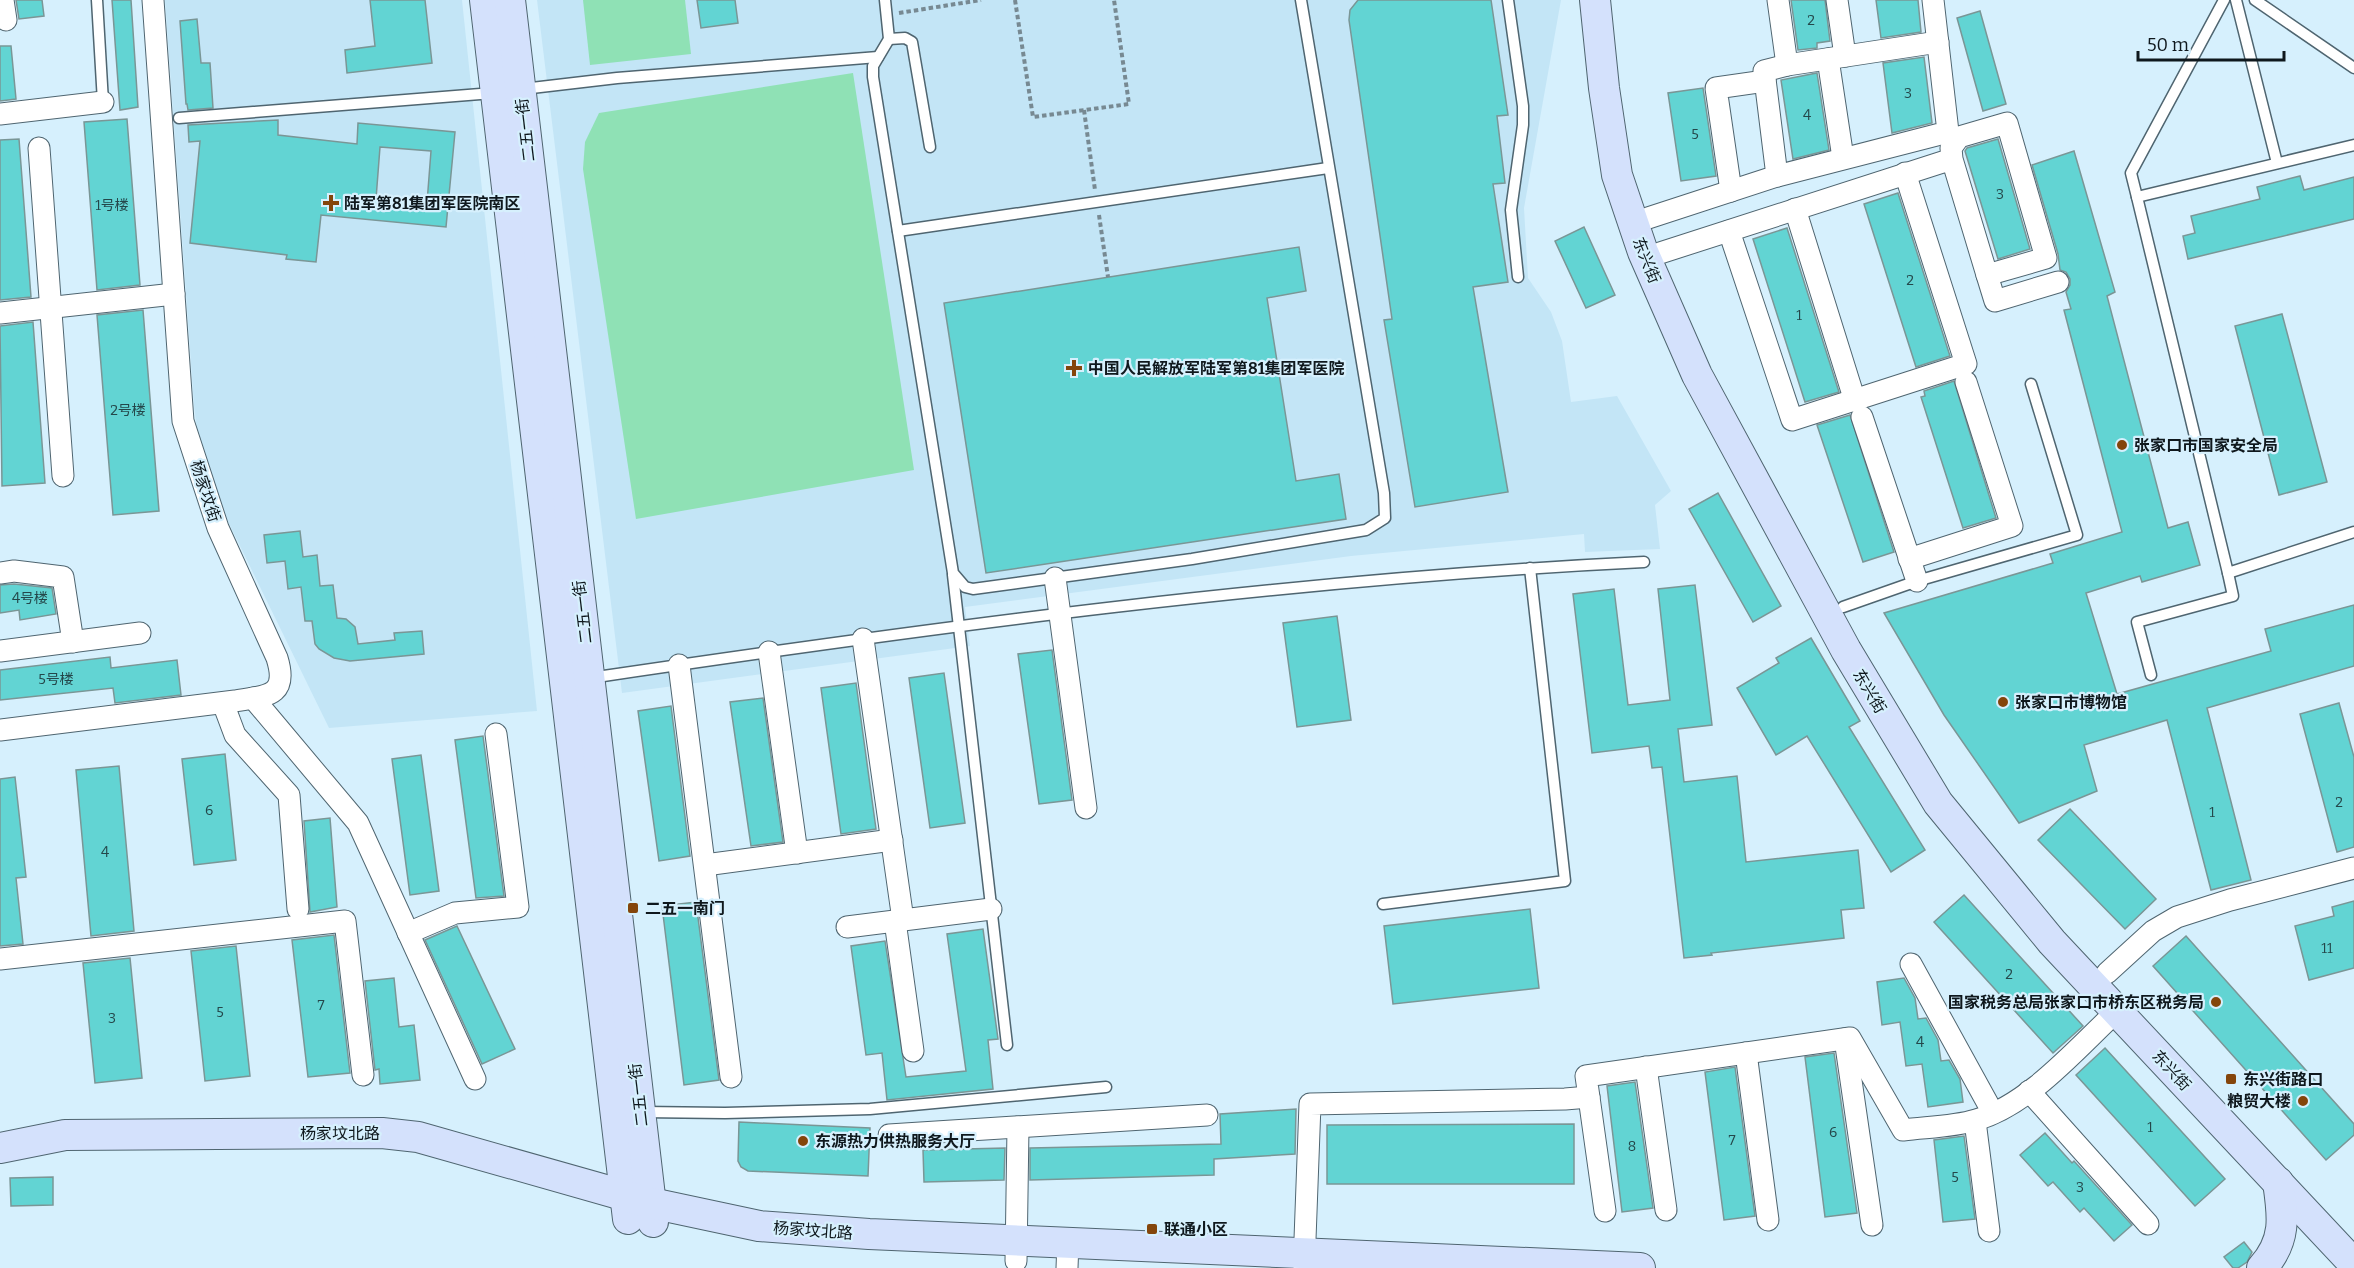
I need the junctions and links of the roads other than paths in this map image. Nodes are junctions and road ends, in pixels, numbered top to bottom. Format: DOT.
graph roads {
  1 [pos="97,0"];
  2 [pos="153,0"];
  3 [pos="485,0"];
  4 [pos="510,0"];
  5 [pos="885,0"];
  6 [pos="1301,0"];
  7 [pos="1508,0"];
  8 [pos="1595,0"];
  9 [pos="1614,0"];
  10 [pos="1778,0"];
  11 [pos="1837,0"];
  12 [pos="1933,0"];
  13 [pos="2224,0"];
  14 [pos="2236,0"];
  15 [pos="2255,0"];
  16 [pos="889,39"];
  17 [pos="1938,42"];
  18 [pos="878,57"];
  19 [pos="1837,58"];
  20 [pos="1787,66"];
  21 [pos="2354,68"];
  22 [pos="1765,81"];
  23 [pos="508,91"];
  24 [pos="104,102"];
  25 [pos="0,114"];
  26 [pos="179,118"];
  27 [pos="2354,145"];
  28 [pos="930,147"];
  29 [pos="39,148"];
  30 [pos="1843,158"];
  31 [pos="1952,159"];
  32 [pos="2277,163"];
  33 [pos="1328,168"];
  34 [pos="1905,173"];
  35 [pos="1777,176"];
  36 [pos="1731,191"];
  37 [pos="2137,197"];
  38 [pos="1795,208"];
  39 [pos="1648,218"];
  40 [pos="898,231"];
  41 [pos="1729,231"];
  42 [pos="1660,253"];
  43 [pos="1987,275"];
  44 [pos="1518,277"];
  45 [pos="2058,282"];
  46 [pos="174,294"];
  47 [pos="51,308"];
  48 [pos="0,313"];
  49 [pos="1966,382"];
  50 [pos="2031,384"];
  51 [pos="1859,409"];
  52 [pos="63,476"];
  53 [pos="2354,532"];
  54 [pos="1909,558"];
  55 [pos="1644,562"];
  56 [pos="1530,568"];
  57 [pos="0,573"];
  58 [pos="953,573"];
  59 [pos="2228,573"];
  60 [pos="1055,578"];
  61 [pos="1917,581"];
  62 [pos="1843,607"];
  63 [pos="1059,613"];
  64 [pos="959,625"];
  65 [pos="140,633"];
  66 [pos="863,639"];
  67 [pos="73,642"];
  68 [pos="0,651"];
  69 [pos="769,652"];
  70 [pos="679,665"];
  71 [pos="2151,675"];
  72 [pos="577,680"];
  73 [pos="253,698"];
  74 [pos="223,703"];
  75 [pos="0,730"];
  76 [pos="496,734"];
  77 [pos="1086,808"];
  78 [pos="892,840"];
  79 [pos="797,853"];
  80 [pos="705,865"];
  81 [pos="2354,868"];
  82 [pos="1383,904"];
  83 [pos="298,909"];
  84 [pos="991,909"];
  85 [pos="899,921"];
  86 [pos="847,927"];
  87 [pos="408,933"];
  88 [pos="0,958"];
  89 [pos="1911,964"];
  90 [pos="2100,980"];
  91 [pos="2116,1011"];
  92 [pos="1845,1039"];
  93 [pos="1007,1046"];
  94 [pos="913,1052"];
  95 [pos="1746,1053"];
  96 [pos="1647,1067"];
  97 [pos="363,1076"];
  98 [pos="731,1077"];
  99 [pos="476,1079"];
  100 [pos="1106,1087"];
  101 [pos="2029,1090"];
  102 [pos="1589,1097"];
  103 [pos="640,1112"];
  104 [pos="1207,1115"];
  105 [pos="1984,1117"];
  106 [pos="1018,1127"];
  107 [pos="890,1135"];
  108 [pos="0,1148"];
  109 [pos="0,1166"];
  110 [pos="2278,1182"];
  111 [pos="1666,1210"];
  112 [pos="639,1211"];
  113 [pos="1605,1211"];
  114 [pos="1768,1220"];
  115 [pos="2148,1224"];
  116 [pos="1872,1225"];
  117 [pos="1989,1231"];
  118 [pos="2354,1233"];
  119 [pos="1009,1254"];
  120 [pos="1068,1258"];
  121 [pos="1296,1258"];
  122 [pos="2354,1264"];
  123 [pos="1191,1268"];
  124 [pos="1640,1268"];
  125 [pos="2262,1268"];
  1 -- 24 [label="lane"];
  2 -- 46 [label="street, 杨家坟街"];
  3 -- 23 [label="main road, 二五一街"];
  4 -- 23 [label="main road, 二五一街"];
  5 -- 16 [label="lane"];
  6 -- 33 [label="lane"];
  7 -- 44 [label="lane"];
  8 -- 90 [label="main road, 东兴街"];
  9 -- 39 [label="main road, 东兴街"];
  10 -- 20 [label="street"];
  11 -- 19 [label="street"];
  12 -- 17 [label="street"];
  13 -- 37 [label="lane"];
  14 -- 32 [label="lane"];
  15 -- 21 [label="lane"];
  16 -- 18 [label="lane"];
  16 -- 28 [label="lane"];
  17 -- 19 [label="street"];
  17 -- 30 [label="street"];
  18 -- 23 [label="lane"];
  18 -- 40 [label="lane"];
  19 -- 20 [label="street"];
  19 -- 30 [label="street"];
  20 -- 22 [label="street"];
  22 -- 35 [label="street"];
  22 -- 36 [label="street"];
  23 -- 26 [label="lane"];
  23 -- 72 [label="main road, 二五一街"];
  24 -- 25 [label="street"];
  27 -- 32 [label="lane"];
  29 -- 47 [label="street"];
  30 -- 35 [label="street"];
  31 -- 34 [label="street"];
  31 -- 43 [label="street"];
  31 -- 43 [label="street"];
  32 -- 37 [label="lane"];
  33 -- 40 [label="lane"];
  33 -- 60 [label="lane"];
  34 -- 38 [label="street"];
  34 -- 51 [label="street"];
  35 -- 36 [label="street"];
  36 -- 39 [label="street"];
  37 -- 59 [label="lane"];
  38 -- 41 [label="street"];
  38 -- 51 [label="street"];
  39 -- 42 [label="main road, 东兴街"];
  40 -- 58 [label="lane"];
  41 -- 42 [label="street"];
  41 -- 51 [label="street"];
  42 -- 62 [label="main road, 东兴街"];
  43 -- 45 [label="street"];
  46 -- 47 [label="street"];
  46 -- 73 [label="street, 杨家坟街"];
  47 -- 48 [label="street"];
  47 -- 52 [label="street"];
  49 -- 54 [label="street"];
  50 -- 61 [label="lane"];
  51 -- 54 [label="street"];
  53 -- 59 [label="lane"];
  54 -- 61 [label="street"];
  55 -- 56 [label="lane"];
  56 -- 63 [label="lane"];
  56 -- 82 [label="lane"];
  57 -- 67 [label="street"];
  58 -- 60 [label="lane"];
  58 -- 64 [label="lane"];
  59 -- 71 [label="lane"];
  60 -- 63 [label="street"];
  61 -- 62 [label="lane"];
  62 -- 90 [label="main road, 东兴街"];
  63 -- 64 [label="lane"];
  63 -- 77 [label="street"];
  64 -- 66 [label="lane"];
  64 -- 84 [label="lane"];
  65 -- 67 [label="street"];
  66 -- 69 [label="lane"];
  66 -- 78 [label="street"];
  67 -- 68 [label="street"];
  69 -- 70 [label="lane"];
  69 -- 79 [label="street"];
  70 -- 72 [label="lane"];
  70 -- 80 [label="street"];
  72 -- 103 [label="main road, 二五一街"];
  72 -- 112 [label="main road, 二五一街"];
  73 -- 74 [label="street, 杨家坟街"];
  73 -- 87 [label="street"];
  74 -- 75 [label="street, 杨家坟街"];
  74 -- 83 [label="street"];
  76 -- 87 [label="street"];
  78 -- 79 [label="street"];
  78 -- 85 [label="street"];
  79 -- 80 [label="street"];
  80 -- 98 [label="street"];
  81 -- 90 [label="street"];
  84 -- 85 [label="street"];
  84 -- 93 [label="lane"];
  85 -- 86 [label="street"];
  85 -- 94 [label="street"];
  87 -- 99 [label="street"];
  88 -- 97 [label="street"];
  89 -- 105 [label="street"];
  90 -- 91 [label="main road, 东兴街"];
  90 -- 118 [label="main road, 东兴街"];
  91 -- 101 [label="street"];
  91 -- 110 [label="main road, 东兴街"];
  92 -- 95 [label="street"];
  92 -- 105 [label="street"];
  92 -- 116 [label="street"];
  95 -- 96 [label="street"];
  95 -- 114 [label="street"];
  96 -- 102 [label="street"];
  96 -- 111 [label="street"];
  100 -- 103 [label="lane"];
  101 -- 105 [label="street"];
  101 -- 115 [label="street"];
  102 -- 113 [label="street"];
  102 -- 121 [label="street"];
  103 -- 112 [label="main road, 二五一街"];
  104 -- 106 [label="street"];
  105 -- 117 [label="street"];
  106 -- 107 [label="street"];
  106 -- 119 [label="street"];
  108 -- 112 [label="main road, 杨家坟北路"];
  109 -- 112 [label="main road, 杨家坟北路"];
  110 -- 122 [label="main road, 东兴街"];
  110 -- 125 [label="main road"];
  112 -- 119 [label="main road, 杨家坟北路"];
  119 -- 120 [label="main road, 杨家坟北路"];
  120 -- 121 [label="main road, 杨家坟北路"];
  120 -- 123 [label="main road, 杨家坟北路"];
  121 -- 124 [label="main road, 杨家坟北路"];
}
